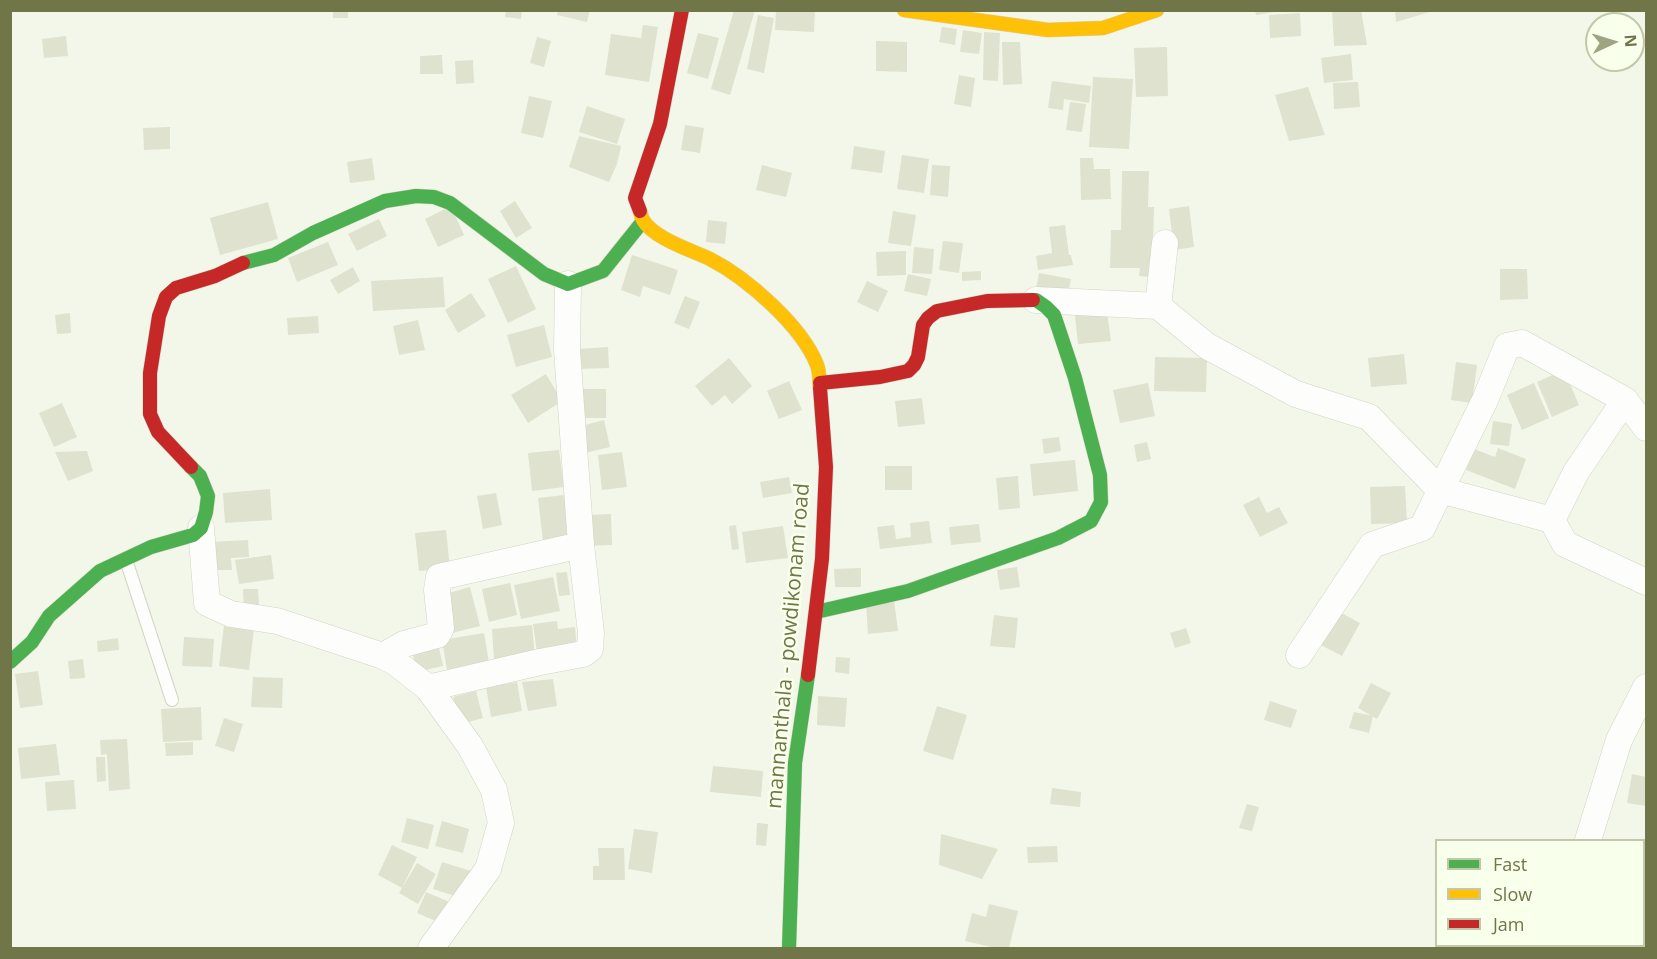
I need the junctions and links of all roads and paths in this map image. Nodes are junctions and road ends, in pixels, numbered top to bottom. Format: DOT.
graph roads {
  1 [pos="682,10"];
  2 [pos="904,10"];
  3 [pos="1157,10"];
  4 [pos="643,221"];
  5 [pos="1165,243"];
  6 [pos="568,284"];
  7 [pos="1036,300"];
  8 [pos="1158,306"];
  9 [pos="819,383"];
  10 [pos="1625,400"];
  11 [pos="1647,428"];
  12 [pos="1440,490"];
  13 [pos="1552,520"];
  14 [pos="201,528"];
  15 [pos="580,545"];
  16 [pos="126,559"];
  17 [pos="1647,582"];
  18 [pos="816,612"];
  19 [pos="1299,655"];
  20 [pos="383,656"];
  21 [pos="10,662"];
  22 [pos="1647,687"];
  23 [pos="428,688"];
  24 [pos="172,700"];
  25 [pos="1588,839"];
  26 [pos="431,948"];
  27 [pos="789,948"];
  1 -- 4 [label="street"];
  2 -- 3 [label="street"];
  4 -- 6 [label="street"];
  4 -- 9 [label="street, mannanthala - powdikonam road"];
  5 -- 8 [label="street"];
  6 -- 14 [label="street"];
  6 -- 15 [label="street"];
  7 -- 8 [label="street"];
  7 -- 9 [label="street"];
  7 -- 18 [label="street"];
  8 -- 12 [label="street"];
  9 -- 18 [label="street, mannanthala - powdikonam road"];
  10 -- 11 [label="street"];
  10 -- 12 [label="street"];
  10 -- 13 [label="street"];
  12 -- 13 [label="street"];
  12 -- 19 [label="street"];
  13 -- 17 [label="street"];
  14 -- 16 [label="street"];
  14 -- 20 [label="street"];
  15 -- 20 [label="street"];
  15 -- 23 [label="street"];
  16 -- 21 [label="street"];
  16 -- 24 [label="lane"];
  18 -- 27 [label="street, mannanthala - powdikonam road"];
  20 -- 23 [label="street"];
  22 -- 25 [label="street"];
  23 -- 26 [label="street"];
}
